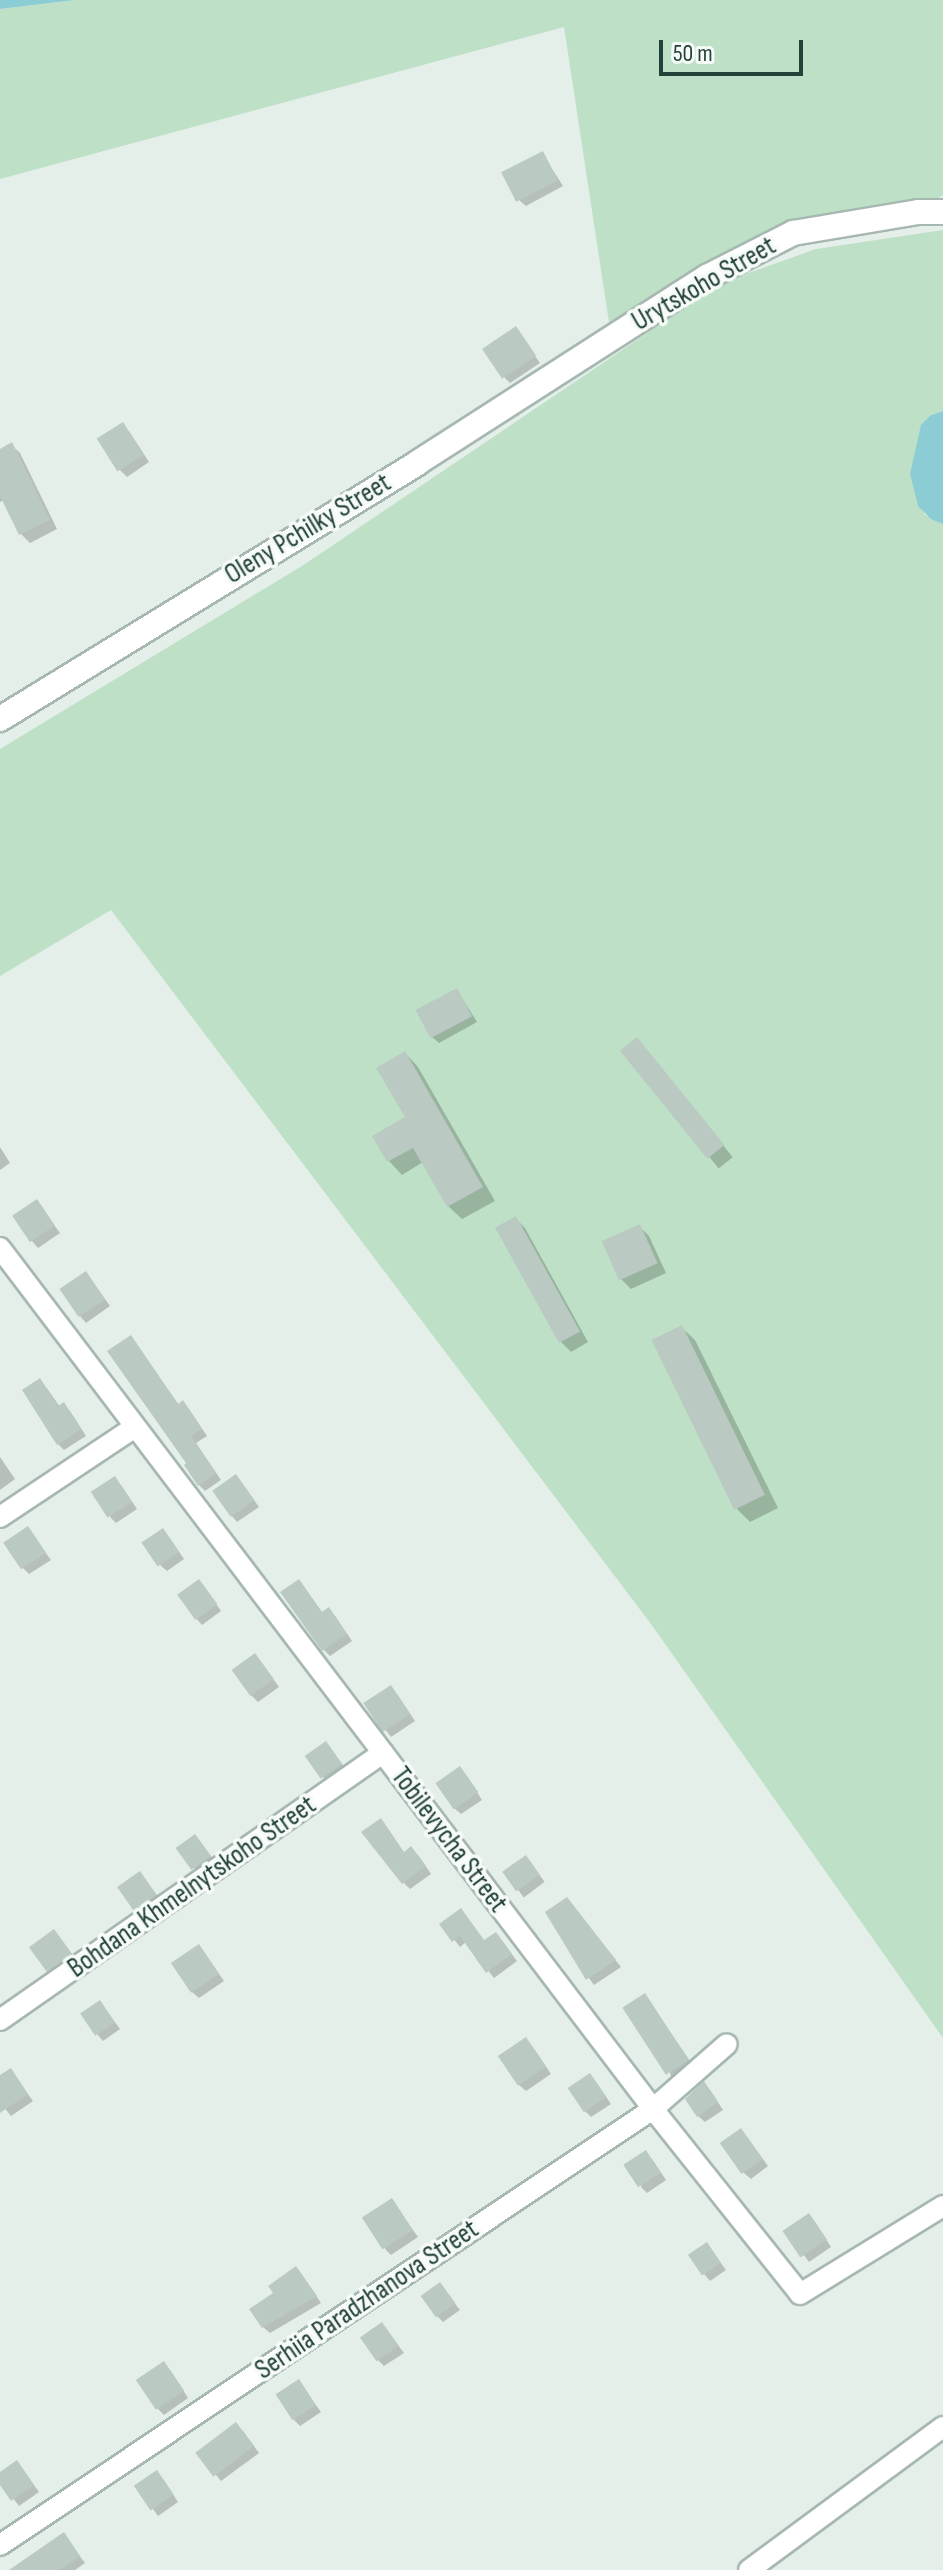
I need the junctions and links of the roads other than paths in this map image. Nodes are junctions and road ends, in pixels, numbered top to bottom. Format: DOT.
graph roads {
  1 [pos="943,212"];
  2 [pos="615,336"];
  3 [pos="0,719"];
  4 [pos="0,1248"];
  5 [pos="135,1427"];
  6 [pos="0,1517"];
  7 [pos="383,1753"];
  8 [pos="0,2020"];
  9 [pos="727,2044"];
  10 [pos="653,2109"];
  11 [pos="943,2206"];
  12 [pos="943,2427"];
  13 [pos="0,2545"];
  14 [pos="749,2570"];
  1 -- 2 [label="street, Urytskoho Street"];
  2 -- 3 [label="street, Oleny Pchilky Street"];
  4 -- 5 [label="street, Tobilevycha Street"];
  5 -- 6 [label="street"];
  5 -- 7 [label="street, Tobilevycha Street"];
  7 -- 8 [label="street, Bohdana Khmelnytskoho Street"];
  7 -- 10 [label="street, Tobilevycha Street"];
  9 -- 10 [label="street, Serhiia Paradzhanova Street"];
  10 -- 11 [label="street, Tobilevycha Street"];
  10 -- 13 [label="street, Serhiia Paradzhanova Street"];
  12 -- 14 [label="street"];
}
